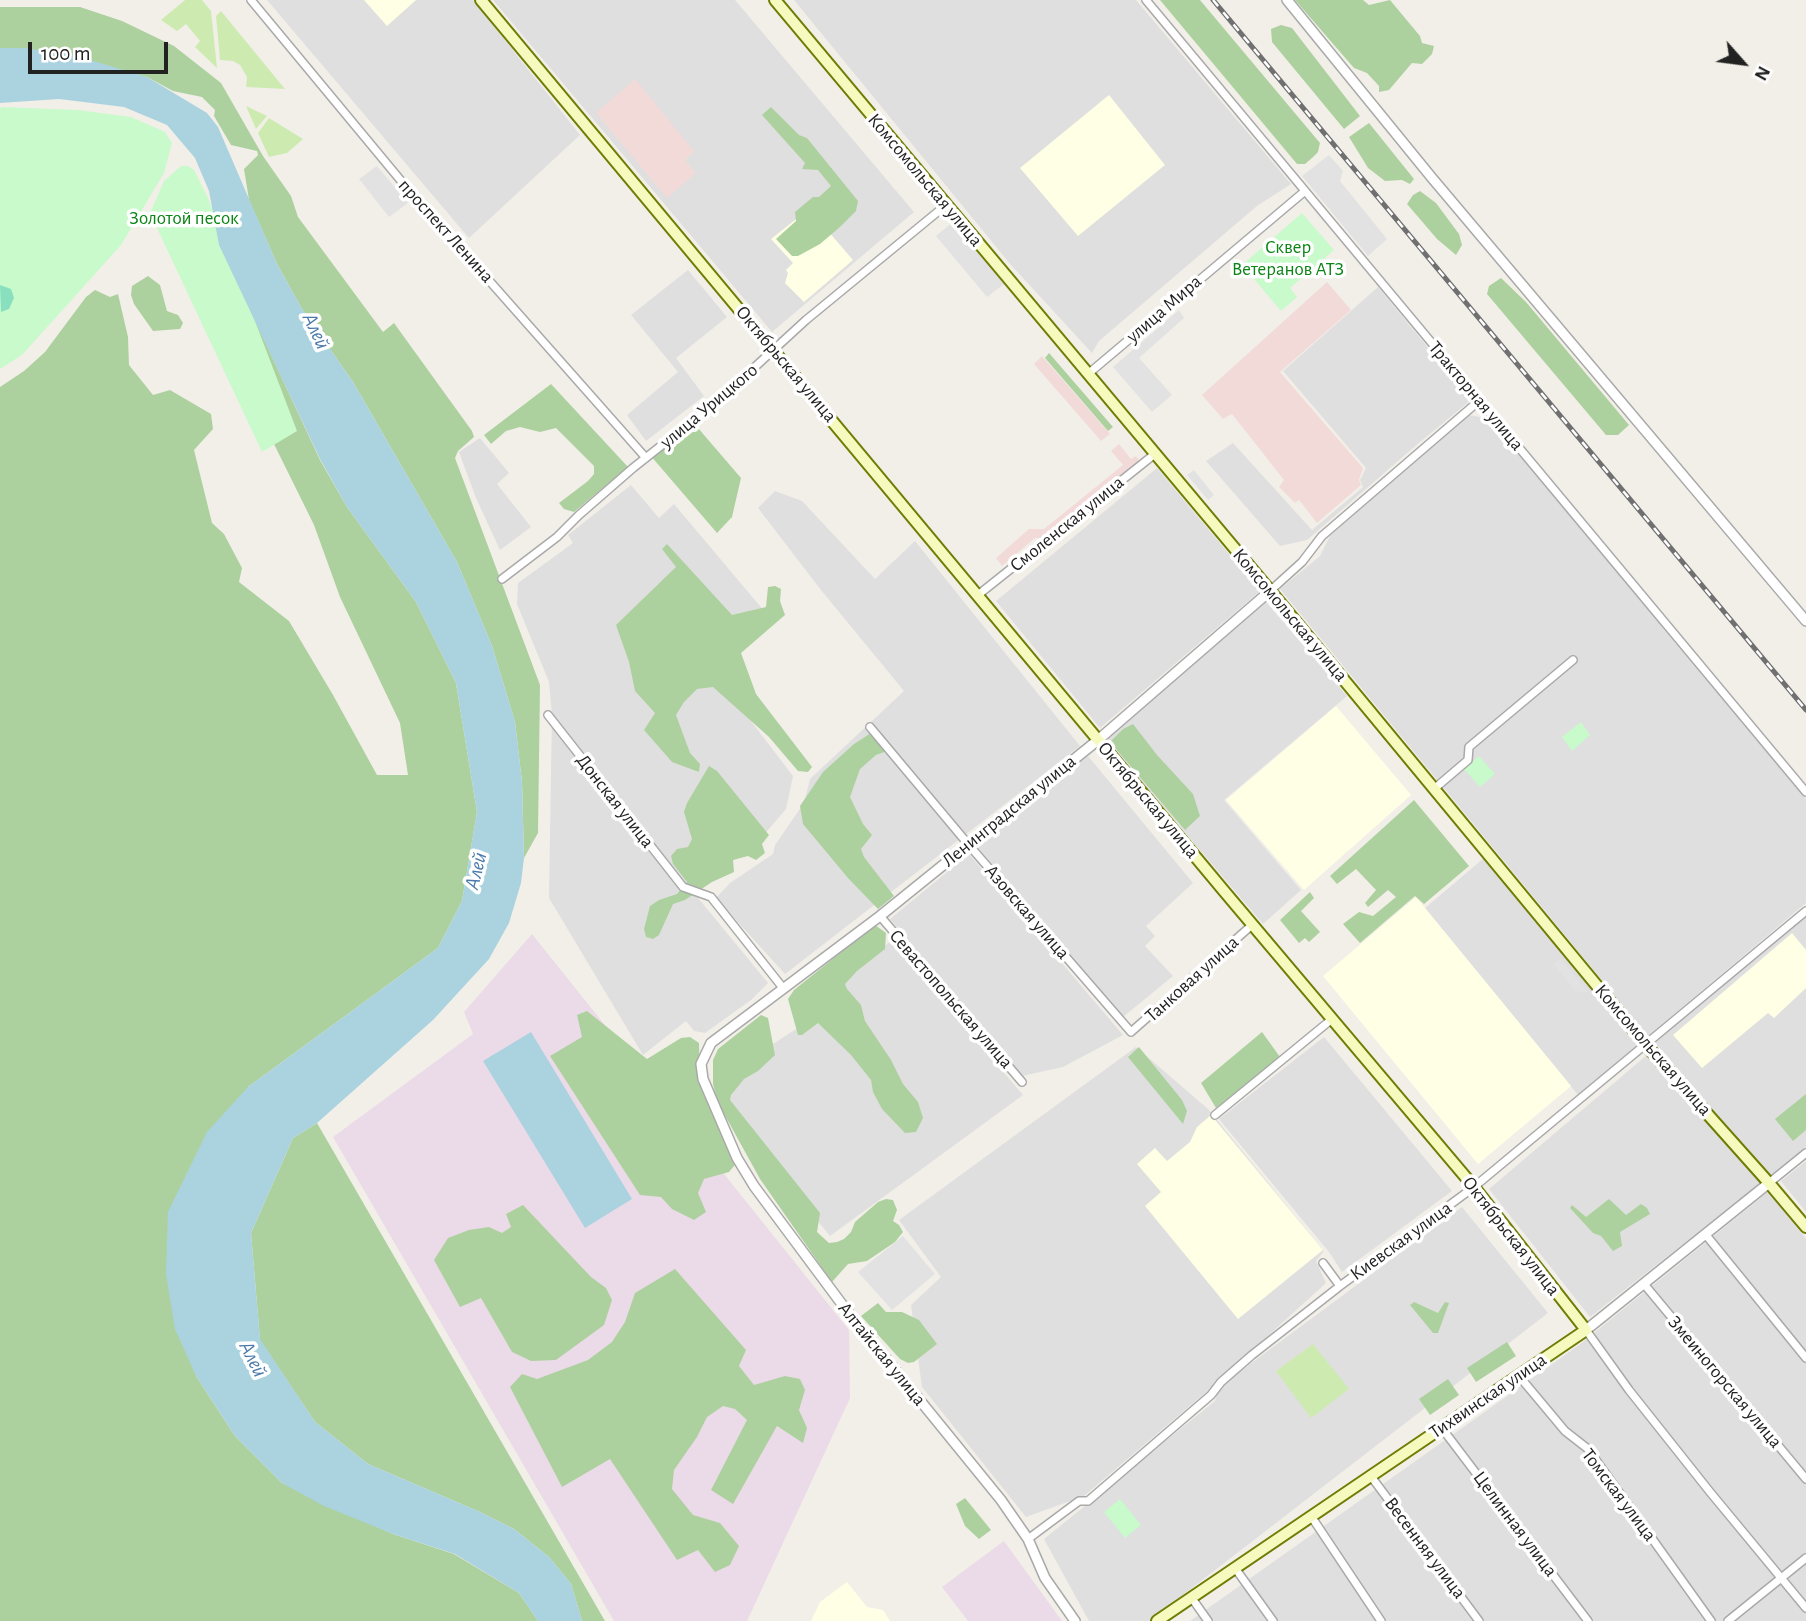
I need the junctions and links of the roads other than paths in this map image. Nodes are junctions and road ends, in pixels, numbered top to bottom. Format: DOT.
graph roads {
  1 [pos="251,0"];
  2 [pos="481,0"];
  3 [pos="775,0"];
  4 [pos="1146,0"];
  5 [pos="1287,0"];
  6 [pos="1305,191"];
  7 [pos="946,205"];
  8 [pos="774,349"];
  9 [pos="1088,374"];
  10 [pos="1480,400"];
  11 [pos="1156,453"];
  12 [pos="646,458"];
  13 [pos="502,579"];
  14 [pos="1270,591"];
  15 [pos="978,596"];
  16 [pos="1806,621"];
  17 [pos="1573,660"];
  18 [pos="548,715"];
  19 [pos="870,727"];
  20 [pos="1098,740"];
  21 [pos="1434,789"];
  22 [pos="1806,792"];
  23 [pos="968,844"];
  24 [pos="1806,911"];
  25 [pos="880,916"];
  26 [pos="1252,925"];
  27 [pos="783,988"];
  28 [pos="1332,1019"];
  29 [pos="1131,1032"];
  30 [pos="1646,1045"];
  31 [pos="703,1079"];
  32 [pos="1022,1082"];
  33 [pos="1215,1115"];
  34 [pos="1806,1153"];
  35 [pos="1769,1183"];
  36 [pos="1474,1187"];
  37 [pos="1806,1227"];
  38 [pos="1706,1235"];
  39 [pos="1323,1263"];
  40 [pos="1644,1284"];
  41 [pos="1340,1286"];
  42 [pos="1586,1331"];
  43 [pos="1806,1359"];
  44 [pos="1519,1376"];
  45 [pos="1441,1427"];
  46 [pos="1370,1475"];
  47 [pos="1806,1479"];
  48 [pos="1311,1516"];
  49 [pos="1028,1539"];
  50 [pos="1806,1558"];
  51 [pos="1235,1568"];
  52 [pos="1782,1579"];
  53 [pos="1191,1597"];
  54 [pos="1806,1608"];
  55 [pos="1707,1620"];
  56 [pos="1075,1621"];
  57 [pos="1157,1621"];
  58 [pos="1208,1621"];
  59 [pos="1273,1621"];
  60 [pos="1381,1621"];
  61 [pos="1479,1621"];
  62 [pos="1588,1621"];
  63 [pos="1728,1621"];
  1 -- 12 [label="street, проспект Ленина"];
  2 -- 8 [label="main road, Октябрьская улица"];
  3 -- 7 [label="main road, Комсомольская улица"];
  4 -- 6 [label="street, Тракторная улица"];
  5 -- 16 [label="street"];
  6 -- 9 [label="street, улица Мира"];
  6 -- 10 [label="street, Тракторная улица"];
  7 -- 8 [label="street, улица Урицкого"];
  7 -- 9 [label="main road, Комсомольская улица"];
  8 -- 12 [label="street, улица Урицкого"];
  8 -- 15 [label="main road, Октябрьская улица"];
  9 -- 11 [label="main road, Комсомольская улица"];
  10 -- 14 [label="street, Ленинградская улица"];
  10 -- 22 [label="street, Тракторная улица"];
  11 -- 14 [label="main road, Комсомольская улица"];
  11 -- 15 [label="street, Смоленская улица"];
  12 -- 13 [label="street, улица Урицкого"];
  14 -- 20 [label="street, Ленинградская улица"];
  14 -- 21 [label="main road, Комсомольская улица"];
  15 -- 20 [label="main road, Октябрьская улица"];
  17 -- 21 [label="street"];
  18 -- 27 [label="street, Донская улица"];
  19 -- 23 [label="street, Азовская улица"];
  20 -- 23 [label="street, Ленинградская улица"];
  20 -- 26 [label="main road, Октябрьская улица"];
  21 -- 30 [label="main road, Комсомольская улица"];
  23 -- 25 [label="street, Ленинградская улица"];
  23 -- 29 [label="street, Азовская улица"];
  24 -- 30 [label="street, Киевская улица"];
  25 -- 27 [label="street, Ленинградская улица"];
  25 -- 32 [label="street, Севастопольская улица"];
  26 -- 28 [label="main road, Октябрьская улица"];
  26 -- 29 [label="street, Танковая улица"];
  27 -- 31 [label="street, Ленинградская улица"];
  28 -- 33 [label="street"];
  28 -- 36 [label="main road, Октябрьская улица"];
  30 -- 35 [label="main road, Комсомольская улица"];
  30 -- 36 [label="street, Киевская улица"];
  31 -- 49 [label="street, Алтайская улица"];
  34 -- 35 [label="street, Тихвинская улица"];
  35 -- 37 [label="main road, Комсомольская улица"];
  35 -- 38 [label="street, Тихвинская улица"];
  36 -- 41 [label="street, Киевская улица"];
  36 -- 42 [label="main road, Октябрьская улица"];
  38 -- 40 [label="street, Тихвинская улица"];
  38 -- 43 [label="street"];
  39 -- 41 [label="street"];
  40 -- 42 [label="street, Тихвинская улица"];
  40 -- 47 [label="street, Змеиногорская улица"];
  41 -- 49 [label="street, Киевская улица"];
  42 -- 44 [label="main road, Тихвинская улица"];
  42 -- 52 [label="street, Октябрьская улица"];
  44 -- 45 [label="main road, Тихвинская улица"];
  44 -- 55 [label="street, Томская улица"];
  45 -- 46 [label="main road, Тихвинская улица"];
  45 -- 62 [label="street, Целинная улица"];
  46 -- 48 [label="main road, Тихвинская улица"];
  46 -- 61 [label="street, Весенняя улица"];
  48 -- 51 [label="main road, Тихвинская улица"];
  48 -- 60 [label="street"];
  49 -- 56 [label="street, Алтайская улица"];
  50 -- 52 [label="street"];
  51 -- 53 [label="main road, Тихвинская улица"];
  51 -- 59 [label="street"];
  52 -- 54 [label="street, Октябрьская улица"];
  52 -- 63 [label="street"];
  53 -- 57 [label="main road, Тихвинская улица"];
  53 -- 58 [label="street"];
}
